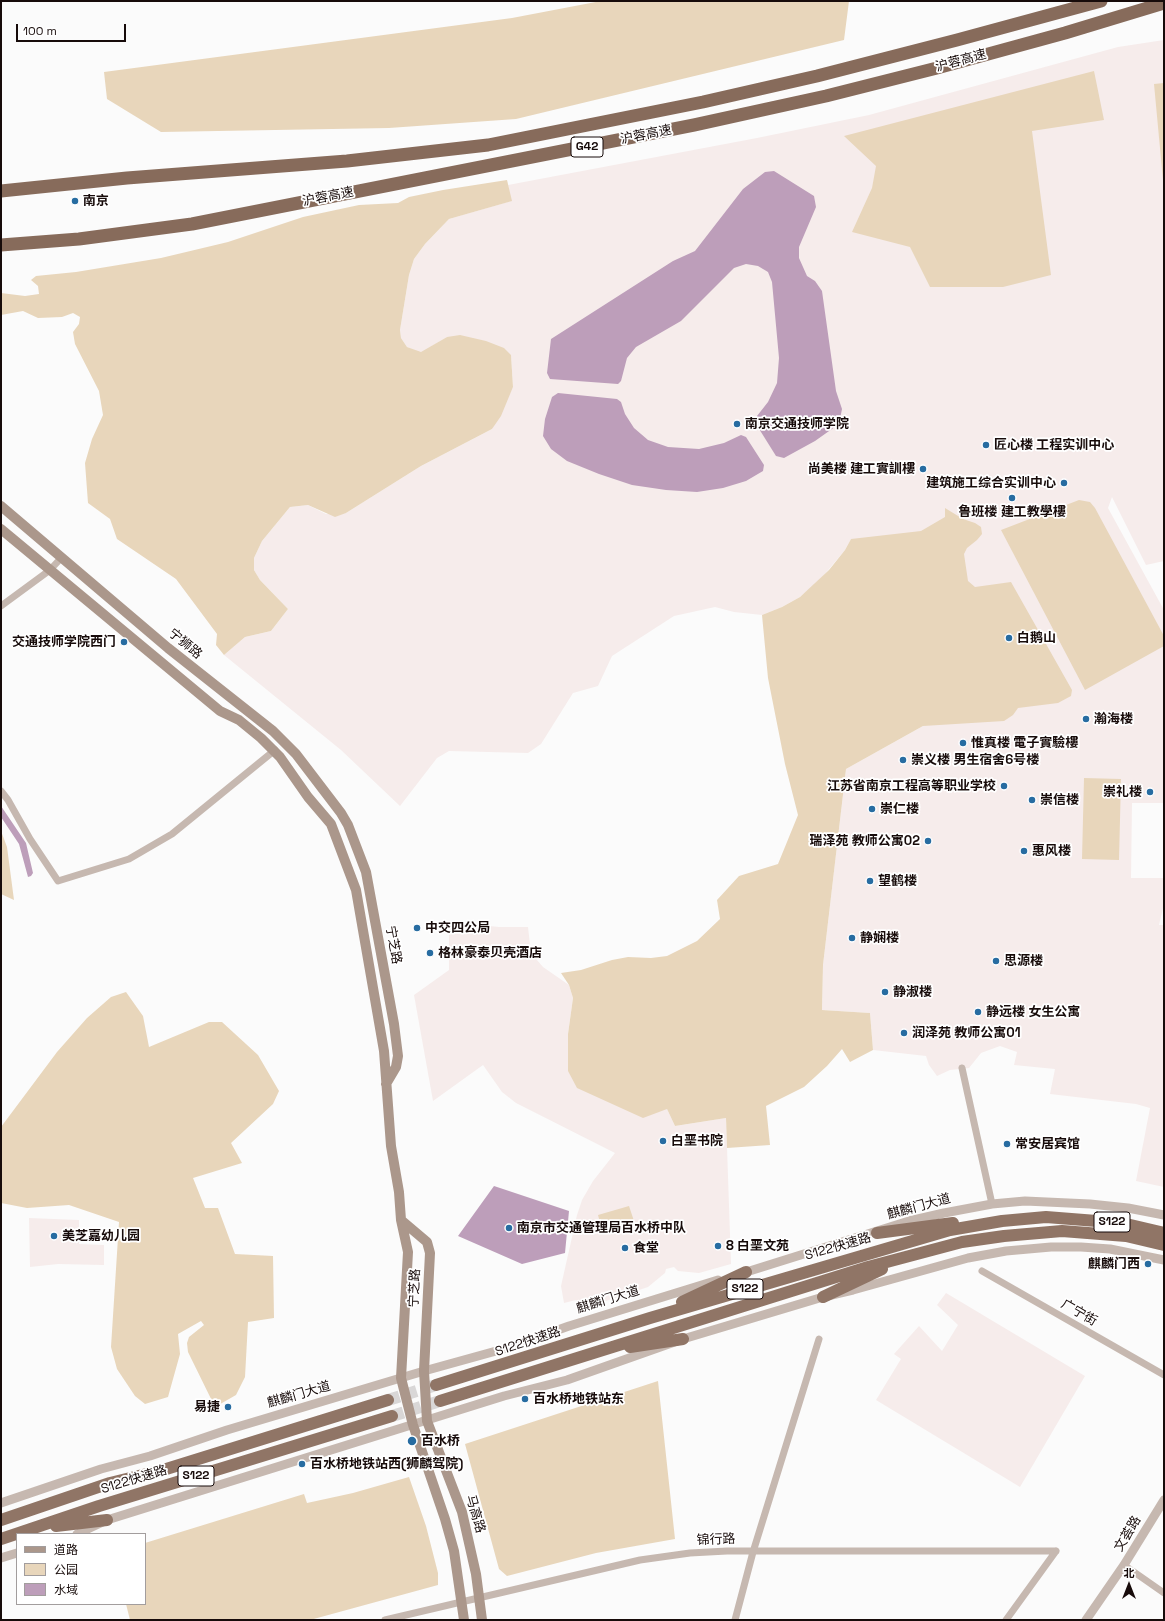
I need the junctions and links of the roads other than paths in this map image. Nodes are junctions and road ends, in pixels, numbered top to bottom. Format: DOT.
graph roads {
  1 [pos="1100,1"];
  2 [pos="1164,3"];
  3 [pos="1,191"];
  4 [pos="1,245"];
  5 [pos="1,506"];
  6 [pos="1,529"];
  7 [pos="62,557"];
  8 [pos="50,570"];
  9 [pos="1,606"];
  10 [pos="275,750"];
  11 [pos="1,791"];
  12 [pos="341,813"];
  13 [pos="962,1068"];
  14 [pos="386,1085"];
  15 [pos="992,1204"];
  16 [pos="1164,1215"];
  17 [pos="401,1220"];
  18 [pos="1002,1221"];
  19 [pos="877,1232"];
  20 [pos="1164,1233"];
  21 [pos="1164,1245"];
  22 [pos="913,1254"];
  23 [pos="1164,1260"];
  24 [pos="982,1271"];
  25 [pos="746,1272"];
  26 [pos="823,1296"];
  27 [pos="650,1318"];
  28 [pos="819,1338"];
  29 [pos="683,1339"];
  30 [pos="589,1354"];
  31 [pos="424,1371"];
  32 [pos="1164,1375"];
  33 [pos="401,1378"];
  34 [pos="436,1384"];
  35 [pos="388,1400"];
  36 [pos="440,1401"];
  37 [pos="392,1416"];
  38 [pos="427,1421"];
  39 [pos="414,1425"];
  40 [pos="1164,1500"];
  41 [pos="1,1503"];
  42 [pos="1,1520"];
  43 [pos="107,1520"];
  44 [pos="32,1528"];
  45 [pos="18,1533"];
  46 [pos="79,1533"];
  47 [pos="16,1534"];
  48 [pos="1,1539"];
  49 [pos="753,1552"];
  50 [pos="16,1553"];
  51 [pos="1,1558"];
  52 [pos="1124,1566"];
  53 [pos="1164,1593"];
  54 [pos="480,1598"];
  55 [pos="463,1602"];
  56 [pos="385,1620"];
  57 [pos="464,1620"];
  58 [pos="482,1620"];
  59 [pos="735,1620"];
  60 [pos="1006,1620"];
  61 [pos="1086,1620"];
  1 -- 3 [label="highway, 沪蓉高速 / G42"];
  2 -- 4 [label="highway, 沪蓉高速 / G42"];
  5 -- 7 [label="main road, 宁狮路"];
  6 -- 8 [label="main road"];
  7 -- 8 [label="street"];
  7 -- 12 [label="main road, 宁狮路"];
  8 -- 9 [label="street"];
  8 -- 10 [label="main road"];
  10 -- 11 [label="street"];
  10 -- 14 [label="main road, 宁芝路"];
  12 -- 14 [label="main road, 宁芝路"];
  13 -- 15 [label="street"];
  14 -- 17 [label="main road, 宁芝路"];
  15 -- 16 [label="street, 麒麟门大道"];
  15 -- 19 [label="street, 麒麟门大道"];
  17 -- 31 [label="main road, 宁芝路"];
  17 -- 33 [label="main road, 宁芝路"];
  18 -- 19 [label="highway"];
  18 -- 20 [label="highway, S122快速路 / S122"];
  18 -- 27 [label="highway, S122快速路 / S122"];
  19 -- 25 [label="street, 麒麟门大道"];
  21 -- 22 [label="highway, S122快速路 / S122"];
  22 -- 26 [label="highway"];
  22 -- 30 [label="highway, S122快速路 / S122"];
  23 -- 26 [label="street"];
  24 -- 32 [label="street, 广宁街"];
  25 -- 27 [label="highway"];
  25 -- 31 [label="street, 麒麟门大道"];
  26 -- 29 [label="street"];
  27 -- 34 [label="highway, S122快速路 / S122"];
  28 -- 49 [label="street"];
  29 -- 30 [label="highway"];
  29 -- 38 [label="street"];
  30 -- 36 [label="highway, S122快速路 / S122"];
  31 -- 33 [label="street, 麒麟门大道"];
  31 -- 38 [label="main road, 宁芝路"];
  33 -- 39 [label="main road, 宁芝路"];
  33 -- 41 [label="street, 麒麟门大道"];
  35 -- 42 [label="highway, S122快速路 / S122"];
  37 -- 44 [label="highway, S122快速路 / S122"];
  38 -- 39 [label="street"];
  38 -- 54 [label="main road, 马高路"];
  39 -- 43 [label="street"];
  39 -- 55 [label="main road"];
  40 -- 52 [label="street, 文荟路"];
  43 -- 44 [label="highway"];
  43 -- 46 [label="street"];
  44 -- 45 [label="highway, S122快速路 / S122"];
  47 -- 48 [label="highway, S122快速路 / S122"];
  49 -- 54 [label="street, 锦行路"];
  49 -- 59 [label="street"];
  49 -- 60 [label="street, 锦行路"];
  50 -- 51 [label="street"];
  52 -- 53 [label="street"];
  52 -- 61 [label="street, 文荟路"];
  54 -- 55 [label="street, 锦行路"];
  54 -- 58 [label="main road, 马高路"];
  55 -- 56 [label="street, 锦行路"];
  55 -- 57 [label="main road"];
}
